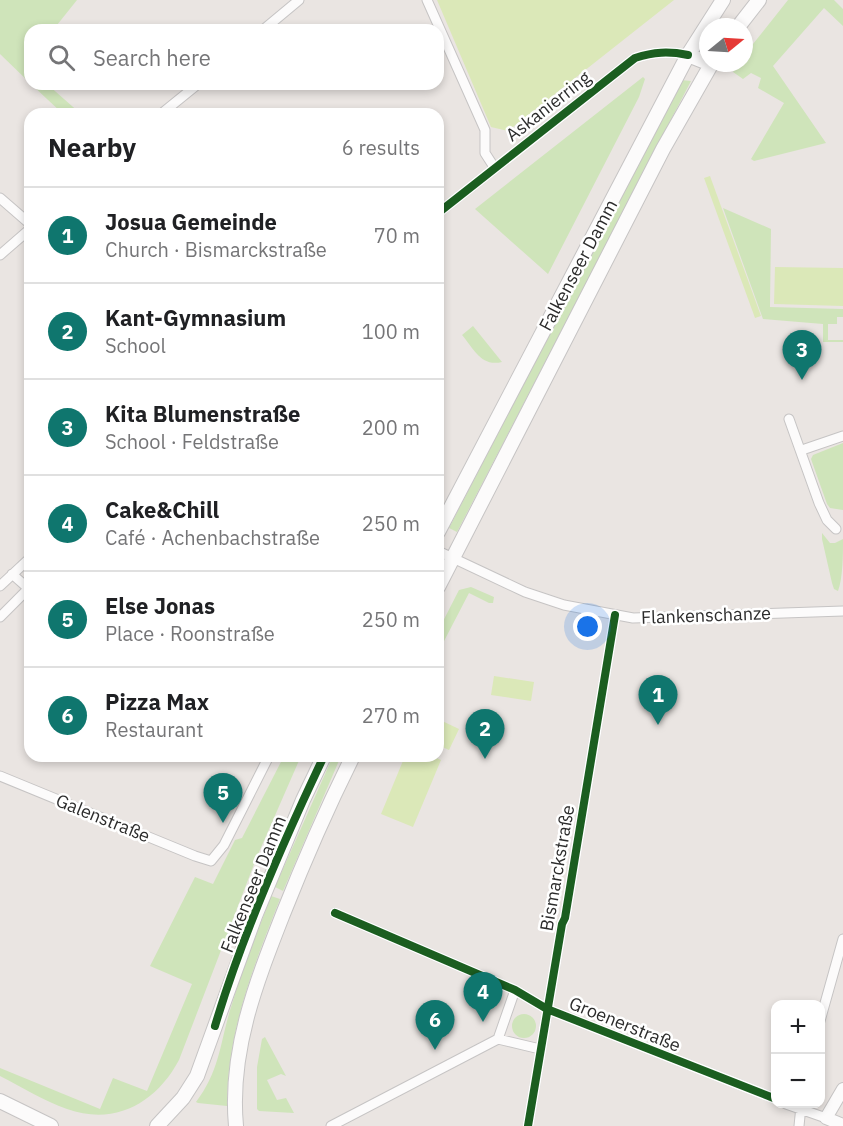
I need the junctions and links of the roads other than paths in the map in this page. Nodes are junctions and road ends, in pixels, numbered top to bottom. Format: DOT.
graph roads {
  1 [pos="299,0"];
  2 [pos="427,0"];
  3 [pos="723,0"];
  4 [pos="759,0"];
  5 [pos="745,18"];
  6 [pos="270,24"];
  7 [pos="438,24"];
  8 [pos="444,38"];
  9 [pos="688,55"];
  10 [pos="699,59"];
  11 [pos="705,72"];
  12 [pos="191,90"];
  13 [pos="168,108"];
  14 [pos="494,167"];
  15 [pos="0,198"];
  16 [pos="444,208"];
  17 [pos="24,219"];
  18 [pos="24,233"];
  19 [pos="0,255"];
  20 [pos="789,418"];
  21 [pos="843,436"];
  22 [pos="802,450"];
  23 [pos="444,521"];
  24 [pos="836,530"];
  25 [pos="444,554"];
  26 [pos="453,558"];
  27 [pos="24,563"];
  28 [pos="12,574"];
  29 [pos="444,575"];
  30 [pos="24,585"];
  31 [pos="0,586"];
  32 [pos="24,594"];
  33 [pos="843,611"];
  34 [pos="615,615"];
  35 [pos="0,617"];
  36 [pos="266,762"];
  37 [pos="321,762"];
  38 [pos="350,762"];
  39 [pos="0,776"];
  40 [pos="335,913"];
  41 [pos="843,939"];
  42 [pos="515,990"];
  43 [pos="825,1003"];
  44 [pos="547,1009"];
  45 [pos="498,1039"];
  46 [pos="540,1050"];
  47 [pos="843,1089"];
  48 [pos="771,1097"];
  49 [pos="0,1101"];
  50 [pos="801,1108"];
  51 [pos="805,1108"];
  52 [pos="826,1118"];
  53 [pos="843,1125"];
  54 [pos="51,1126"];
  55 [pos="156,1126"];
  56 [pos="236,1126"];
  57 [pos="331,1126"];
  58 [pos="528,1126"];
  59 [pos="799,1126"];
  1 -- 6 [label="street"];
  2 -- 7 [label="street"];
  3 -- 9 [label="main road, Falkenseer Damm"];
  4 -- 5 [label="main road"];
  8 -- 14 [label="street"];
  9 -- 10 [label="main road"];
  9 -- 14 [label="street, Askanierring"];
  9 -- 23 [label="main road, Falkenseer Damm"];
  11 -- 26 [label="main road, Falkenseer Damm"];
  12 -- 13 [label="street"];
  14 -- 16 [label="street, Askanierring"];
  15 -- 17 [label="street"];
  18 -- 19 [label="street"];
  20 -- 22 [label="street"];
  21 -- 22 [label="street"];
  22 -- 24 [label="street"];
  25 -- 26 [label="street, Flankenschanze"];
  26 -- 29 [label="main road, Falkenseer Damm"];
  26 -- 34 [label="street, Flankenschanze"];
  27 -- 28 [label="street"];
  28 -- 30 [label="street"];
  28 -- 31 [label="street"];
  32 -- 35 [label="street"];
  33 -- 34 [label="street, Flankenschanze"];
  34 -- 44 [label="street, Bismarckstraße"];
  36 -- 39 [label="street, Galenstraße"];
  37 -- 55 [label="main road, Falkenseer Damm"];
  38 -- 56 [label="main road"];
  40 -- 42 [label="street, Groenerstraße"];
  41 -- 43 [label="street"];
  42 -- 44 [label="street, Groenerstraße"];
  42 -- 45 [label="street"];
  44 -- 46 [label="street, Bismarckstraße"];
  44 -- 48 [label="street, Groenerstraße"];
  45 -- 46 [label="street"];
  45 -- 57 [label="street"];
  46 -- 58 [label="street, Bismarckstraße"];
  47 -- 52 [label="street"];
  49 -- 54 [label="main road"];
  50 -- 59 [label="street"];
  51 -- 52 [label="street"];
  52 -- 53 [label="street"];
}
